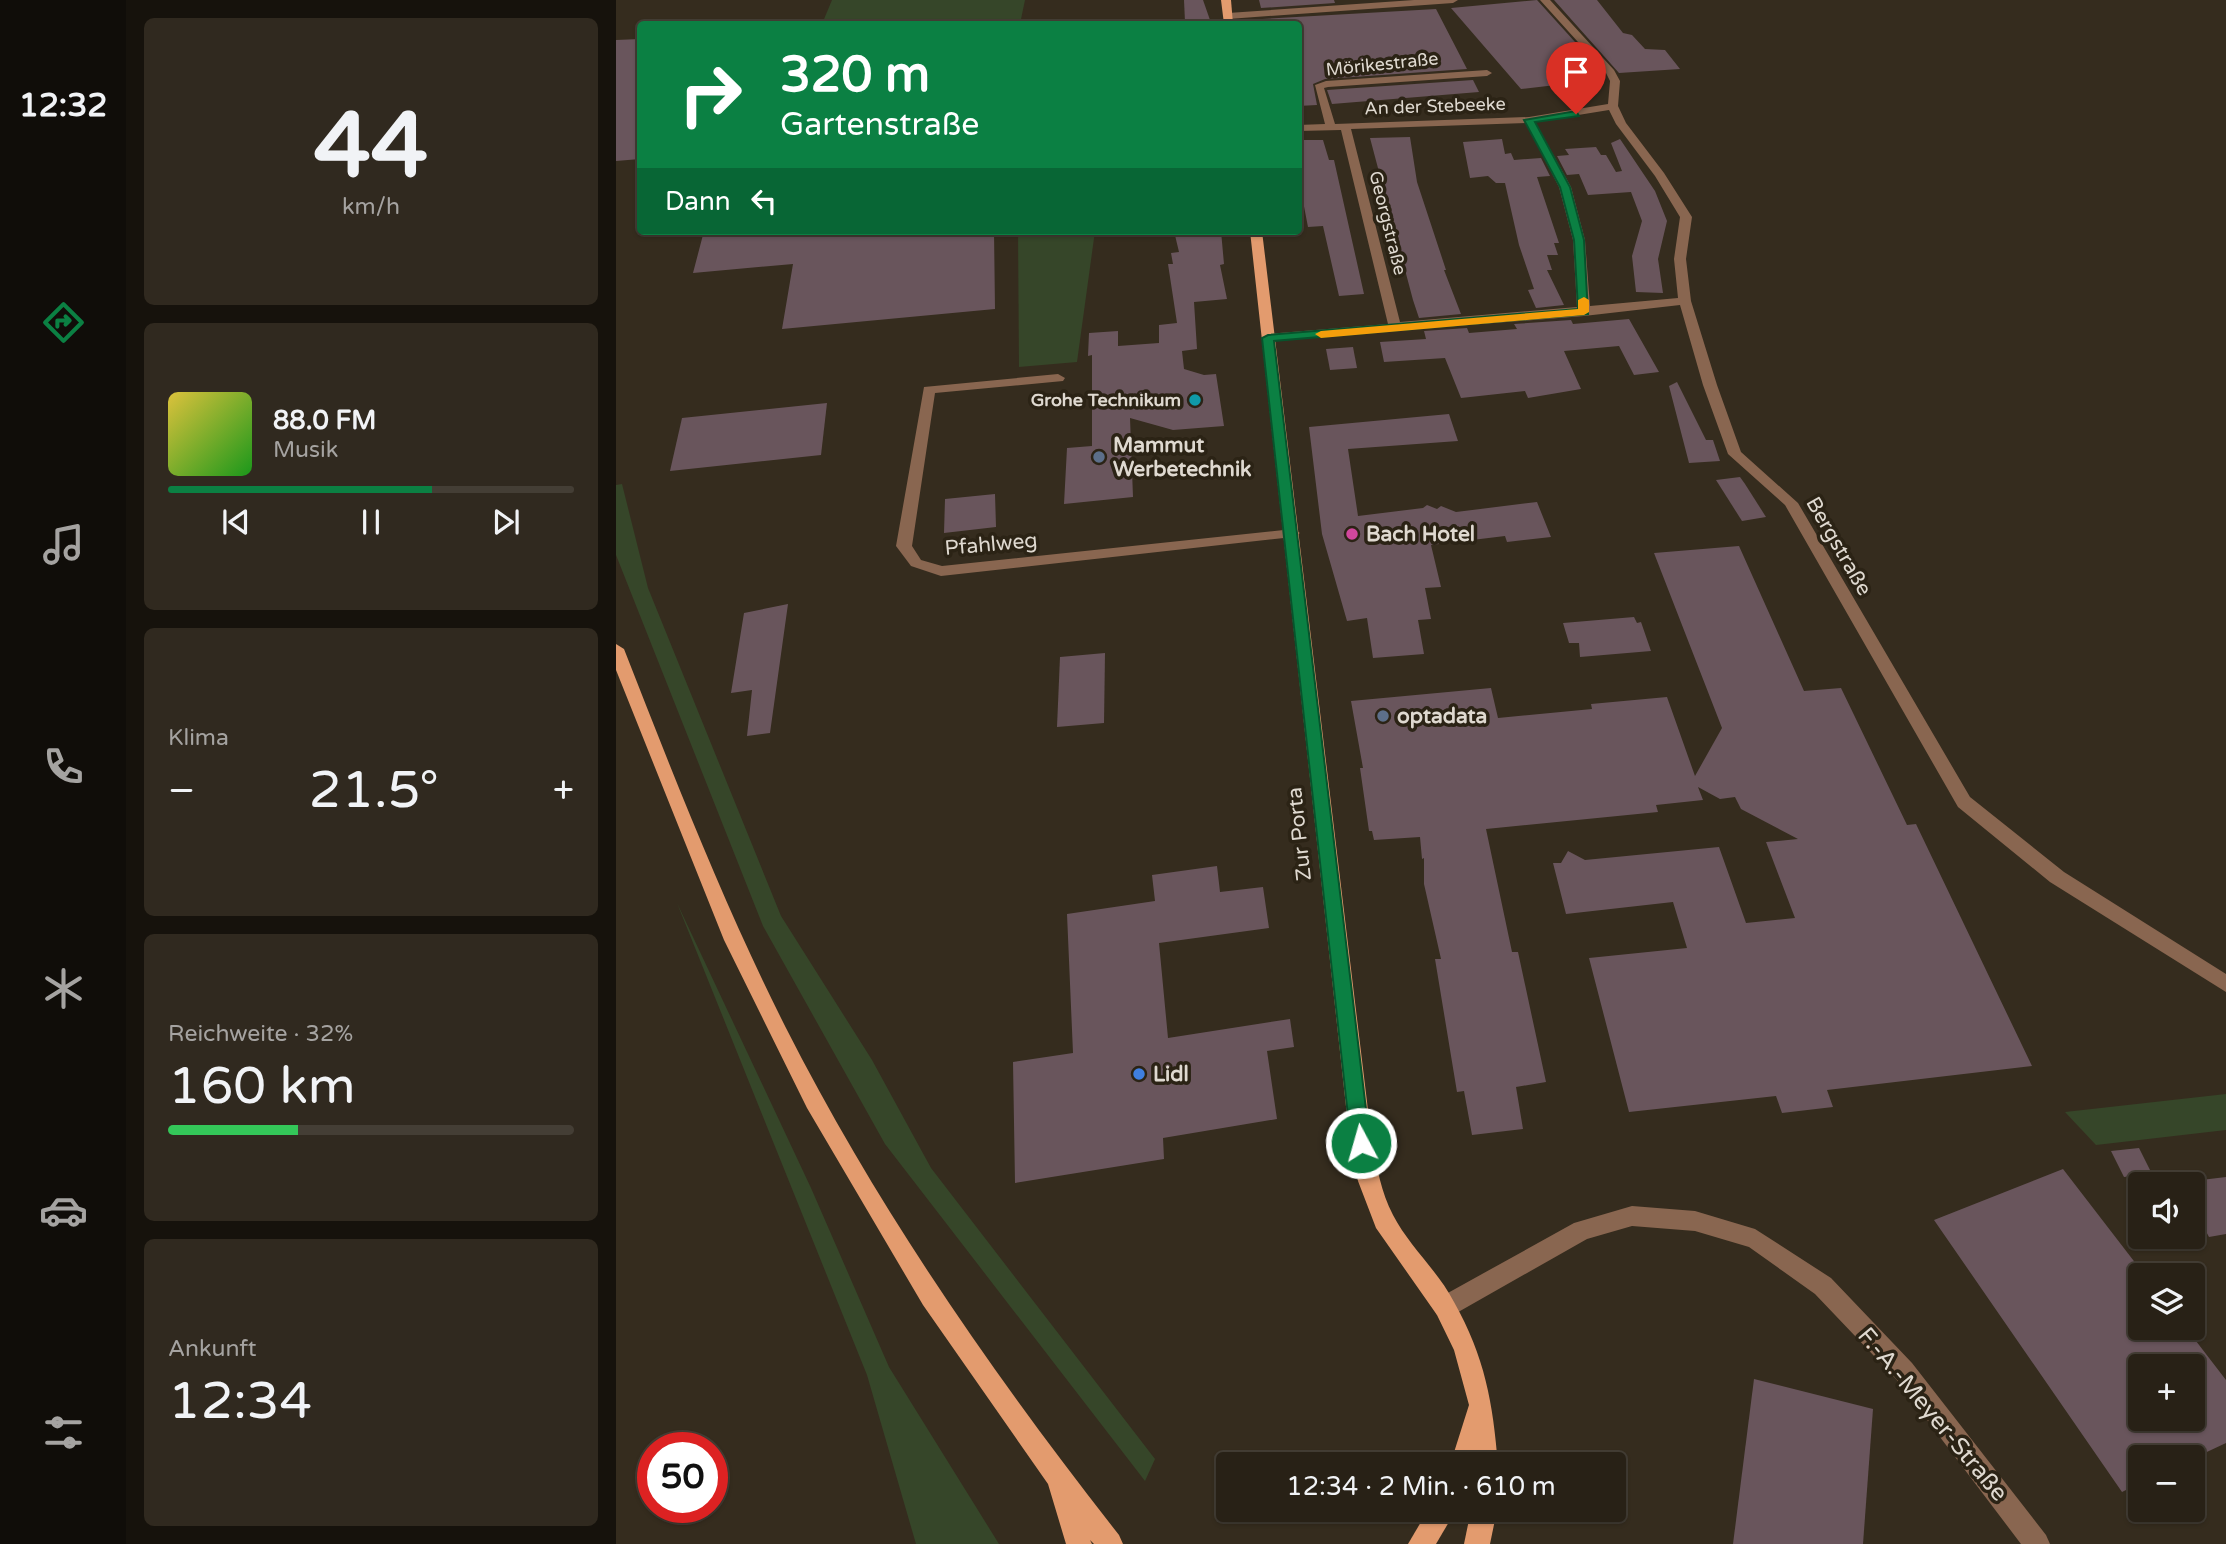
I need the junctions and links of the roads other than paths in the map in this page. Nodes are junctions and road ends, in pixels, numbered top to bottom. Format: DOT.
graph roads {
  1 [pos="1226,0"];
  2 [pos="1453,0"];
  3 [pos="1545,0"];
  4 [pos="1228,20"];
  5 [pos="1488,74"];
  6 [pos="1613,106"];
  7 [pos="1529,120"];
  8 [pos="1345,126"];
  9 [pos="1331,127"];
  10 [pos="1302,128"];
  11 [pos="1256,235"];
  12 [pos="1685,301"];
  13 [pos="1584,312"];
  14 [pos="1395,328"];
  15 [pos="1268,338"];
  16 [pos="1058,378"];
  17 [pos="1293,533"];
  18 [pos="616,649"];
  19 [pos="2226,984"];
  20 [pos="1445,1307"];
  21 [pos="1481,1404"];
  22 [pos="1466,1452"];
  23 [pos="1485,1452"];
  24 [pos="1054,1474"];
  25 [pos="1435,1522"];
  26 [pos="1483,1522"];
  27 [pos="1079,1544"];
  28 [pos="1110,1544"];
  29 [pos="1421,1544"];
  30 [pos="1478,1544"];
  31 [pos="2037,1544"];
  1 -- 4 [label="main road"];
  2 -- 4 [label="street"];
  3 -- 6 [label="street, Bergstraße"];
  5 -- 9 [label="street, Mörikestraße"];
  6 -- 7 [label="street, An der Stebeeke"];
  6 -- 12 [label="street, Bergstraße"];
  7 -- 8 [label="street, An der Stebeeke"];
  7 -- 13 [label="street"];
  8 -- 9 [label="street, An der Stebeeke"];
  8 -- 14 [label="street, Georgstraße"];
  9 -- 10 [label="street, An der Stebeeke"];
  11 -- 15 [label="main road, Zur Porta"];
  12 -- 13 [label="street"];
  12 -- 19 [label="street, Bergstraße"];
  13 -- 14 [label="street"];
  14 -- 15 [label="street"];
  15 -- 17 [label="main road, Zur Porta"];
  16 -- 17 [label="street, Pfahlweg"];
  17 -- 20 [label="main road, Zur Porta"];
  18 -- 24 [label="main road"];
  20 -- 21 [label="main road, Zur Porta"];
  20 -- 31 [label="street, F.-A.-Meyer-Straße"];
  21 -- 22 [label="main road"];
  21 -- 23 [label="main road, Zur Porta"];
  24 -- 27 [label="main road"];
  24 -- 28 [label="main road"];
  25 -- 29 [label="main road"];
  26 -- 30 [label="main road"];
}
